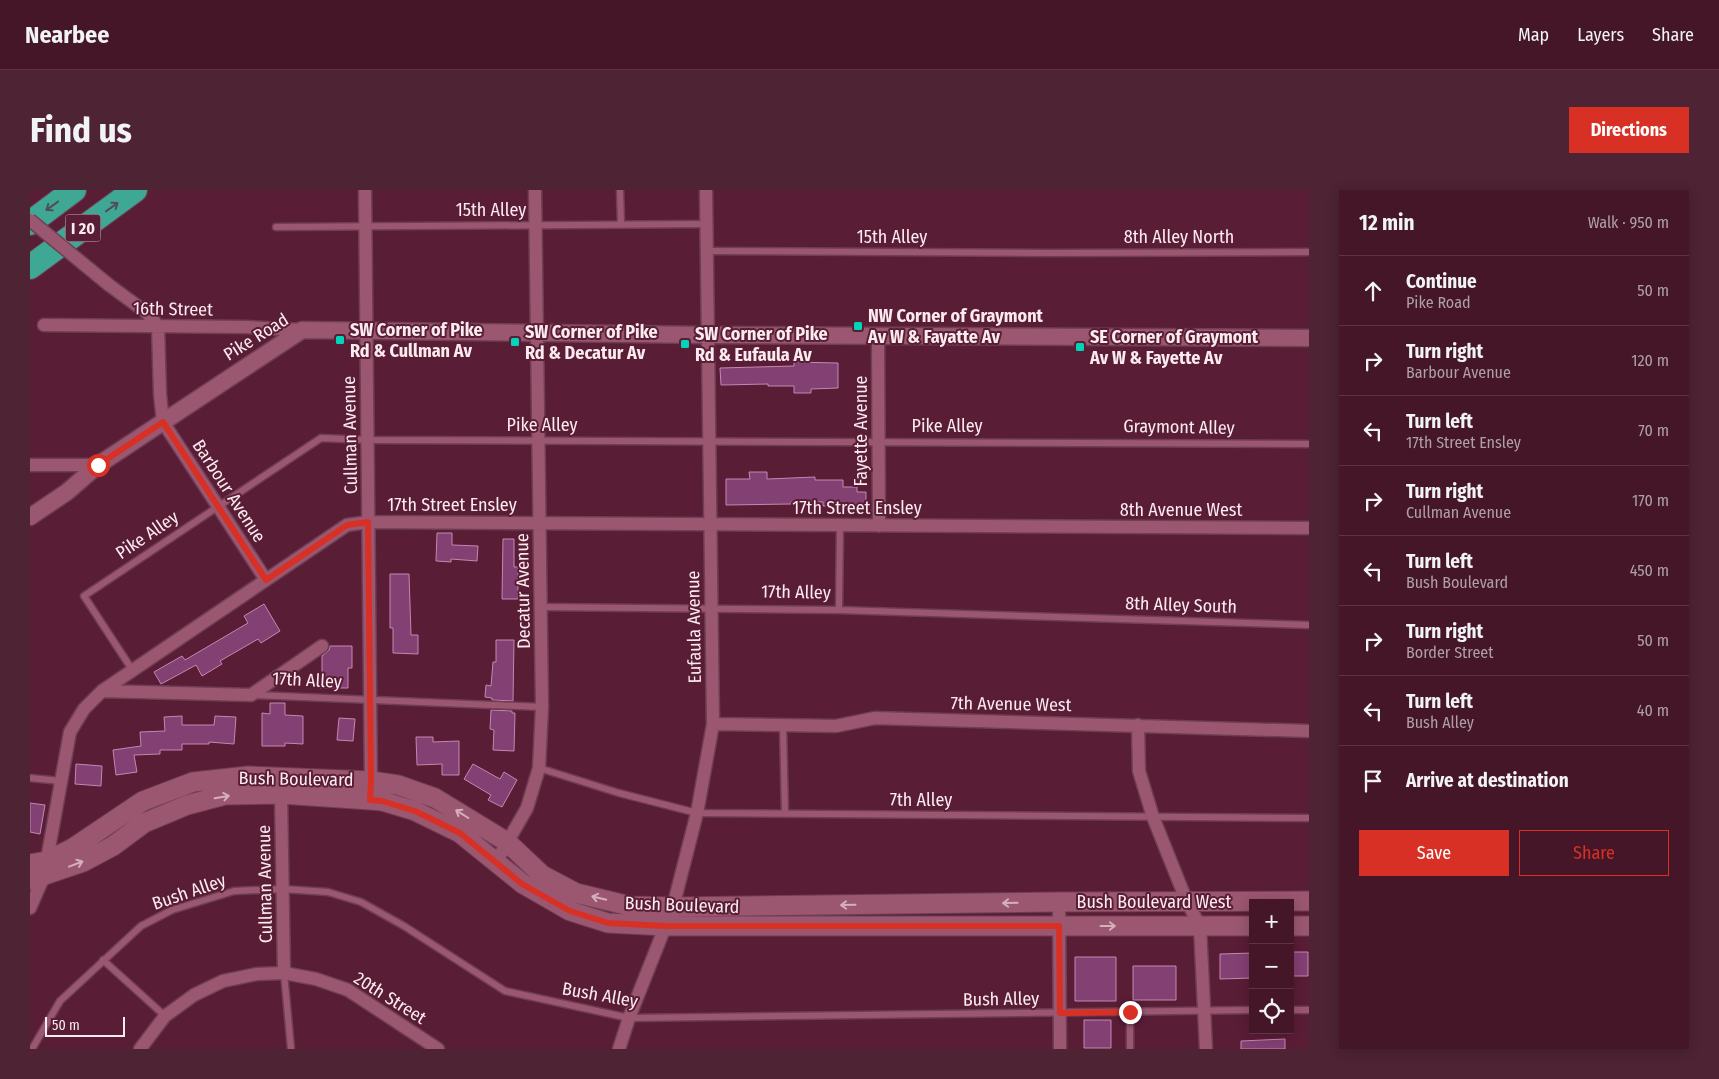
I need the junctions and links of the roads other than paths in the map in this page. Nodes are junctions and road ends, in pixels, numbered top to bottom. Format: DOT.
graph roads {
  1 [pos="74,190"];
  2 [pos="135,190"];
  3 [pos="365,190"];
  4 [pos="535,190"];
  5 [pos="620,190"];
  6 [pos="706,190"];
  7 [pos="30,222"];
  8 [pos="621,224"];
  9 [pos="706,224"];
  10 [pos="536,225"];
  11 [pos="365,226"];
  12 [pos="276,227"];
  13 [pos="706,251"];
  14 [pos="1309,252"];
  15 [pos="1048,253"];
  16 [pos="30,266"];
  17 [pos="44,325"];
  18 [pos="158,326"];
  19 [pos="302,330"];
  20 [pos="366,331"];
  21 [pos="537,333"];
  22 [pos="707,334"];
  23 [pos="878,336"];
  24 [pos="1309,338"];
  25 [pos="163,422"];
  26 [pos="368,440"];
  27 [pos="538,440"];
  28 [pos="1048,440"];
  29 [pos="710,441"];
  30 [pos="879,442"];
  31 [pos="1309,444"];
  32 [pos="30,465"];
  33 [pos="98,465"];
  34 [pos="219,505"];
  35 [pos="30,517"];
  36 [pos="368,522"];
  37 [pos="539,522"];
  38 [pos="710,524"];
  39 [pos="840,526"];
  40 [pos="879,526"];
  41 [pos="1052,527"];
  42 [pos="1309,528"];
  43 [pos="266,580"];
  44 [pos="541,607"];
  45 [pos="711,608"];
  46 [pos="840,610"];
  47 [pos="1051,616"];
  48 [pos="1309,625"];
  49 [pos="322,646"];
  50 [pos="133,670"];
  51 [pos="102,692"];
  52 [pos="251,695"];
  53 [pos="370,700"];
  54 [pos="542,707"];
  55 [pos="713,724"];
  56 [pos="783,725"];
  57 [pos="1138,725"];
  58 [pos="1309,730"];
  59 [pos="540,768"];
  60 [pos="30,778"];
  61 [pos="61,781"];
  62 [pos="371,781"];
  63 [pos="281,794"];
  64 [pos="370,800"];
  65 [pos="697,813"];
  66 [pos="785,814"];
  67 [pos="1154,817"];
  68 [pos="1309,818"];
  69 [pos="506,842"];
  70 [pos="496,862"];
  71 [pos="38,870"];
  72 [pos="282,889"];
  73 [pos="1309,901"];
  74 [pos="1059,902"];
  75 [pos="1188,902"];
  76 [pos="673,907"];
  77 [pos="30,908"];
  78 [pos="665,926"];
  79 [pos="1059,926"];
  80 [pos="1200,926"];
  81 [pos="1249,926"];
  82 [pos="1294,926"];
  83 [pos="1309,926"];
  84 [pos="103,960"];
  85 [pos="284,973"];
  86 [pos="1249,1010"];
  87 [pos="1294,1010"];
  88 [pos="1309,1010"];
  89 [pos="1204,1011"];
  90 [pos="1130,1012"];
  91 [pos="1060,1013"];
  92 [pos="165,1016"];
  93 [pos="630,1018"];
  94 [pos="32,1049"];
  95 [pos="140,1049"];
  96 [pos="291,1049"];
  97 [pos="438,1049"];
  98 [pos="619,1049"];
  99 [pos="1060,1049"];
  100 [pos="1130,1049"];
  101 [pos="1206,1049"];
  1 -- 7 [label="highway, I 20, one-way"];
  16 -- 2 [label="highway, I 20, one-way"];
  3 -- 11 [label="street, Cullman Avenue"];
  4 -- 10 [label="street, Decatur Avenue"];
  5 -- 8 [label="lane"];
  6 -- 9 [label="street, Eufaula Avenue"];
  7 -- 18 [label="street, bridge"];
  8 -- 9 [label="lane, 15th Alley"];
  8 -- 10 [label="lane, 15th Alley"];
  9 -- 13 [label="street, Eufaula Avenue"];
  10 -- 11 [label="lane, 15th Alley"];
  10 -- 21 [label="street, Decatur Avenue"];
  11 -- 12 [label="lane, 15th Alley"];
  11 -- 20 [label="street, Cullman Avenue"];
  13 -- 15 [label="lane, 15th Alley"];
  13 -- 22 [label="street, Eufaula Avenue"];
  14 -- 15 [label="lane, 8th Alley North"];
  17 -- 18 [label="street, 16th Street"];
  18 -- 19 [label="street, 16th Street"];
  18 -- 25 [label="street"];
  19 -- 20 [label="street, Pike Road"];
  19 -- 25 [label="street, Pike Road"];
  20 -- 21 [label="street, Pike Road"];
  20 -- 26 [label="street, Cullman Avenue"];
  21 -- 22 [label="street, Pike Road"];
  21 -- 27 [label="street, Decatur Avenue"];
  22 -- 23 [label="street, Pike Road"];
  22 -- 29 [label="street, Eufaula Avenue"];
  23 -- 24 [label="street, Pike Road"];
  23 -- 30 [label="street, Fayette Avenue"];
  25 -- 33 [label="street, Pike Road"];
  25 -- 34 [label="street, Barbour Avenue"];
  26 -- 27 [label="lane, Pike Alley"];
  26 -- 34 [label="lane, Pike Alley"];
  26 -- 36 [label="street, Cullman Avenue"];
  27 -- 29 [label="lane, Pike Alley"];
  27 -- 37 [label="street, Decatur Avenue"];
  28 -- 30 [label="lane, Pike Alley"];
  28 -- 31 [label="lane, Graymont Alley"];
  29 -- 30 [label="lane, Pike Alley"];
  29 -- 38 [label="street, Eufaula Avenue"];
  30 -- 40 [label="street, Fayette Avenue"];
  32 -- 33 [label="street"];
  33 -- 35 [label="street, Pike Road"];
  34 -- 43 [label="street, Barbour Avenue"];
  34 -- 50 [label="lane, Pike Alley"];
  36 -- 37 [label="street, 17th Street Ensley"];
  36 -- 43 [label="street, 17th Street Ensley"];
  36 -- 53 [label="street, Cullman Avenue"];
  37 -- 38 [label="street, 17th Street Ensley"];
  37 -- 44 [label="street, Decatur Avenue"];
  38 -- 39 [label="street, 17th Street Ensley"];
  38 -- 45 [label="street, Eufaula Avenue"];
  39 -- 40 [label="street, 17th Street Ensley"];
  39 -- 46 [label="lane"];
  40 -- 41 [label="street, 17th Street Ensley"];
  41 -- 42 [label="street, 8th Avenue West"];
  43 -- 50 [label="street, 17th Street Ensley"];
  44 -- 45 [label="lane, 17th Alley"];
  44 -- 54 [label="street, Decatur Avenue"];
  45 -- 46 [label="lane, 17th Alley"];
  45 -- 55 [label="street, Eufaula Avenue"];
  46 -- 47 [label="lane, 17th Alley"];
  47 -- 48 [label="lane, 8th Alley South"];
  49 -- 52 [label="street, 17th Alley"];
  50 -- 51 [label="street, 17th Street Ensley"];
  51 -- 52 [label="street, 17th Alley"];
  51 -- 61 [label="street, 17th Street Ensley"];
  52 -- 53 [label="lane, 17th Alley"];
  53 -- 54 [label="lane, 17th Alley"];
  53 -- 62 [label="street, Cullman Avenue"];
  54 -- 59 [label="street, Decatur Avenue"];
  55 -- 56 [label="street, 7th Avenue West"];
  55 -- 65 [label="street, Eufaula Avenue"];
  56 -- 57 [label="street, 7th Avenue West"];
  56 -- 66 [label="lane"];
  57 -- 58 [label="street, 7th Avenue West"];
  57 -- 67 [label="street"];
  59 -- 65 [label="lane, 7th Alley"];
  59 -- 69 [label="street, Decatur Avenue"];
  60 -- 61 [label="lane"];
  61 -- 71 [label="street, 17th Street Ensley"];
  62 -- 64 [label="street, Cullman Avenue"];
  69 -- 62 [label="main road, Bush Boulevard, one-way"];
  62 -- 71 [label="main road, Bush Boulevard"];
  63 -- 64 [label="main road, Bush Boulevard"];
  71 -- 63 [label="main road, Bush Boulevard, one-way"];
  63 -- 72 [label="street, Cullman Avenue"];
  64 -- 70 [label="main road, Bush Boulevard"];
  65 -- 66 [label="lane, 7th Alley"];
  65 -- 76 [label="street, Eufaula Avenue"];
  66 -- 67 [label="lane, 7th Alley"];
  67 -- 68 [label="lane, 7th Alley"];
  67 -- 75 [label="street"];
  69 -- 70 [label="street, Decatur Avenue"];
  76 -- 69 [label="main road, Bush Boulevard, one-way"];
  70 -- 78 [label="main road, Bush Boulevard"];
  71 -- 77 [label="street"];
  72 -- 84 [label="lane, Bush Alley"];
  72 -- 85 [label="street, Cullman Avenue"];
  72 -- 93 [label="lane, Bush Alley"];
  73 -- 75 [label="main road, Bush Boulevard West"];
  74 -- 75 [label="main road, Bush Boulevard West"];
  74 -- 76 [label="main road, Bush Boulevard, one-way"];
  74 -- 79 [label="street"];
  75 -- 80 [label="street"];
  76 -- 78 [label="street, Eufaula Avenue"];
  78 -- 79 [label="main road, Bush Boulevard"];
  78 -- 93 [label="street, Eufaula Avenue"];
  79 -- 80 [label="main road, Bush Boulevard West, one-way"];
  79 -- 91 [label="street"];
  80 -- 81 [label="main road, Bush Boulevard West"];
  80 -- 89 [label="street"];
  82 -- 83 [label="main road"];
  84 -- 92 [label="lane"];
  84 -- 94 [label="lane, Bush Alley"];
  85 -- 92 [label="street, 20th Street"];
  85 -- 96 [label="lane"];
  85 -- 97 [label="street, 20th Street"];
  86 -- 89 [label="lane, Bush Alley"];
  87 -- 88 [label="lane"];
  89 -- 90 [label="lane, Bush Alley"];
  89 -- 101 [label="street"];
  90 -- 91 [label="lane, Bush Alley"];
  90 -- 100 [label="lane"];
  91 -- 93 [label="lane, Bush Alley"];
  91 -- 99 [label="street"];
  92 -- 95 [label="street, 20th Street"];
  93 -- 98 [label="street, Eufaula Avenue"];
}
